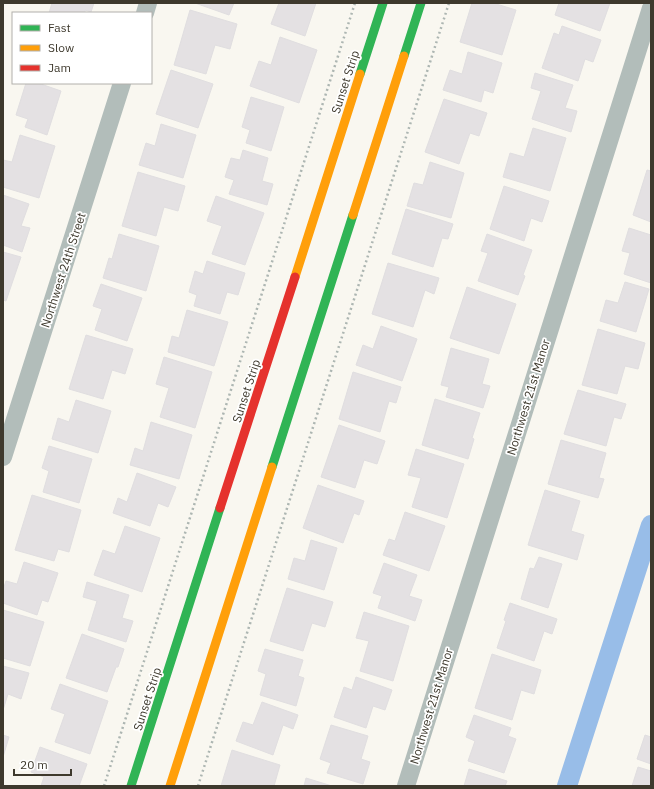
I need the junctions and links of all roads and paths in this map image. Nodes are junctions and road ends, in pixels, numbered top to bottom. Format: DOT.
graph roads {
  1 [pos="355,3"];
  2 [pos="383,3"];
  3 [pos="421,3"];
  4 [pos="449,3"];
  5 [pos="651,8"];
  6 [pos="122,84"];
  7 [pos="3,457"];
  8 [pos="104,786"];
  9 [pos="131,786"];
  10 [pos="170,786"];
  11 [pos="198,786"];
  12 [pos="406,786"];
  1 -- 8 [label="path"];
  2 -- 9 [label="street, Sunset Strip"];
  3 -- 10 [label="street"];
  4 -- 11 [label="path"];
  5 -- 12 [label="street, Northwest 21st Manor"];
  6 -- 7 [label="street, Northwest 24th Street"];
}
